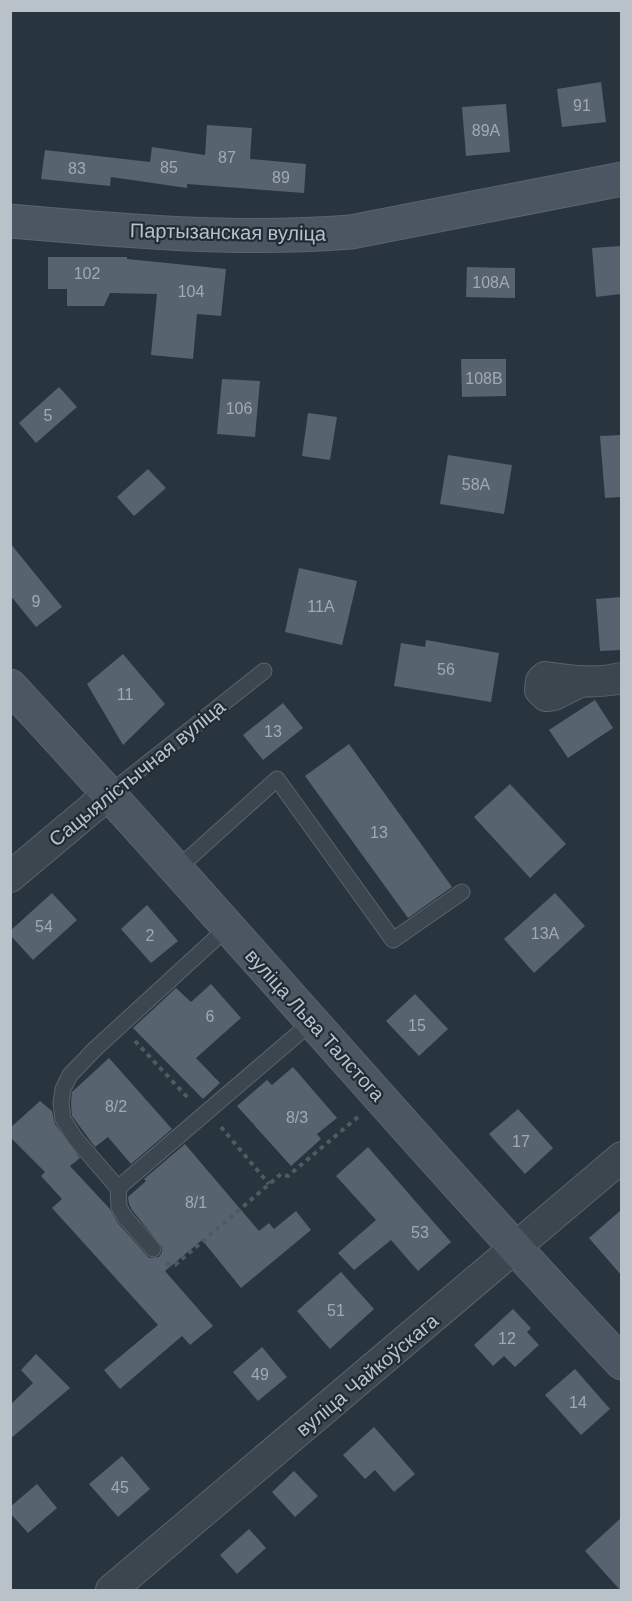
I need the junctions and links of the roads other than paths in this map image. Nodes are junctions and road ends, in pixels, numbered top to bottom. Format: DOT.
graph roads {
  1 [pos="621,179"];
  2 [pos="10,220"];
  3 [pos="264,671"];
  4 [pos="621,678"];
  5 [pos="580,682"];
  6 [pos="10,686"];
  7 [pos="110,794"];
  8 [pos="176,870"];
  9 [pos="10,877"];
  10 [pos="462,892"];
  11 [pos="228,927"];
  12 [pos="313,1021"];
  13 [pos="621,1158"];
  14 [pos="118,1188"];
  15 [pos="153,1249"];
  16 [pos="515,1249"];
  17 [pos="621,1363"];
  18 [pos="111,1590"];
  1 -- 2 [label="main road, Партызанская вуліца"];
  3 -- 7 [label="lane, Сацыялістычная вуліца"];
  4 -- 5 [label="street"];
  6 -- 7 [label="main road, вуліца Льва Талстога"];
  7 -- 8 [label="main road, вуліца Льва Талстога"];
  7 -- 9 [label="street, Сацыялістычная вуліца"];
  8 -- 10 [label="lane"];
  8 -- 11 [label="main road, вуліца Льва Талстога"];
  11 -- 12 [label="main road, вуліца Льва Талстога"];
  11 -- 14 [label="lane"];
  12 -- 14 [label="lane"];
  12 -- 16 [label="main road, вуліца Льва Талстога"];
  13 -- 16 [label="street, вуліца Чайкоўскага"];
  14 -- 15 [label="lane"];
  16 -- 17 [label="main road, вуліца Льва Талстога"];
  16 -- 18 [label="street, вуліца Чайкоўскага"];
}
